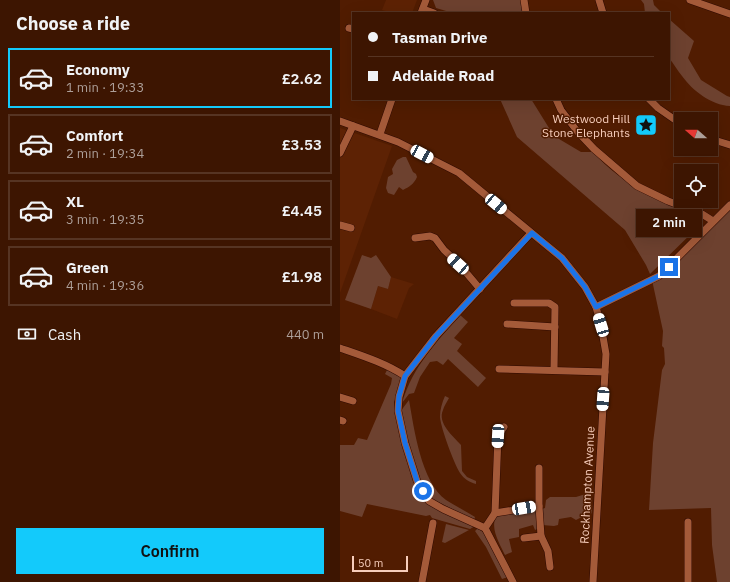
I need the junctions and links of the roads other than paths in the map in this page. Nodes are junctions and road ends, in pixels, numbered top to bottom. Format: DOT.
graph roads {
  1 [pos="426,0"];
  2 [pos="524,0"];
  3 [pos="599,0"];
  4 [pos="690,0"];
  5 [pos="422,11"];
  6 [pos="526,12"];
  7 [pos="602,12"];
  8 [pos="730,14"];
  9 [pos="392,100"];
  10 [pos="556,100"];
  11 [pos="650,100"];
  12 [pos="674,119"];
  13 [pos="340,121"];
  14 [pos="353,126"];
  15 [pos="380,134"];
  16 [pos="718,141"];
  17 [pos="730,145"];
  18 [pos="340,153"];
  19 [pos="730,205"];
  20 [pos="713,221"];
  21 [pos="340,224"];
  22 [pos="351,228"];
  23 [pos="532,233"];
  24 [pos="415,238"];
  25 [pos="480,289"];
  26 [pos="514,303"];
  27 [pos="596,307"];
  28 [pos="507,324"];
  29 [pos="555,326"];
  30 [pos="340,348"];
  31 [pos="499,369"];
  32 [pos="554,370"];
  33 [pos="605,372"];
  34 [pos="405,376"];
  35 [pos="340,397"];
  36 [pos="353,401"];
  37 [pos="504,427"];
  38 [pos="539,468"];
  39 [pos="539,506"];
  40 [pos="495,513"];
  41 [pos="688,522"];
  42 [pos="433,523"];
  43 [pos="486,528"];
  44 [pos="542,536"];
  45 [pos="524,538"];
  46 [pos="550,567"];
  47 [pos="422,582"];
  48 [pos="513,582"];
  49 [pos="593,582"];
  50 [pos="688,582"];
  1 -- 5 [label="street"];
  2 -- 6 [label="street"];
  3 -- 7 [label="street"];
  4 -- 8 [label="street"];
  9 -- 15 [label="street"];
  10 -- 20 [label="street"];
  11 -- 12 [label="street"];
  13 -- 14 [label="street, Rockhampton Avenue"];
  14 -- 15 [label="street, Rockhampton Avenue"];
  14 -- 18 [label="street"];
  15 -- 23 [label="street, Rockhampton Avenue"];
  16 -- 17 [label="street"];
  19 -- 20 [label="street"];
  20 -- 27 [label="street"];
  21 -- 22 [label="street"];
  23 -- 25 [label="street"];
  23 -- 27 [label="street, Rockhampton Avenue"];
  24 -- 25 [label="street"];
  25 -- 34 [label="street"];
  26 -- 29 [label="street"];
  27 -- 33 [label="street, Rockhampton Avenue"];
  28 -- 29 [label="street"];
  29 -- 32 [label="street"];
  30 -- 34 [label="street"];
  31 -- 32 [label="street"];
  32 -- 33 [label="street"];
  33 -- 49 [label="street, Rockhampton Avenue"];
  34 -- 43 [label="street"];
  35 -- 36 [label="street"];
  37 -- 40 [label="street"];
  38 -- 39 [label="street"];
  39 -- 40 [label="street"];
  39 -- 44 [label="street"];
  40 -- 43 [label="street"];
  41 -- 50 [label="street"];
  42 -- 47 [label="street"];
  43 -- 48 [label="street"];
  44 -- 45 [label="street"];
  44 -- 46 [label="street"];
}
